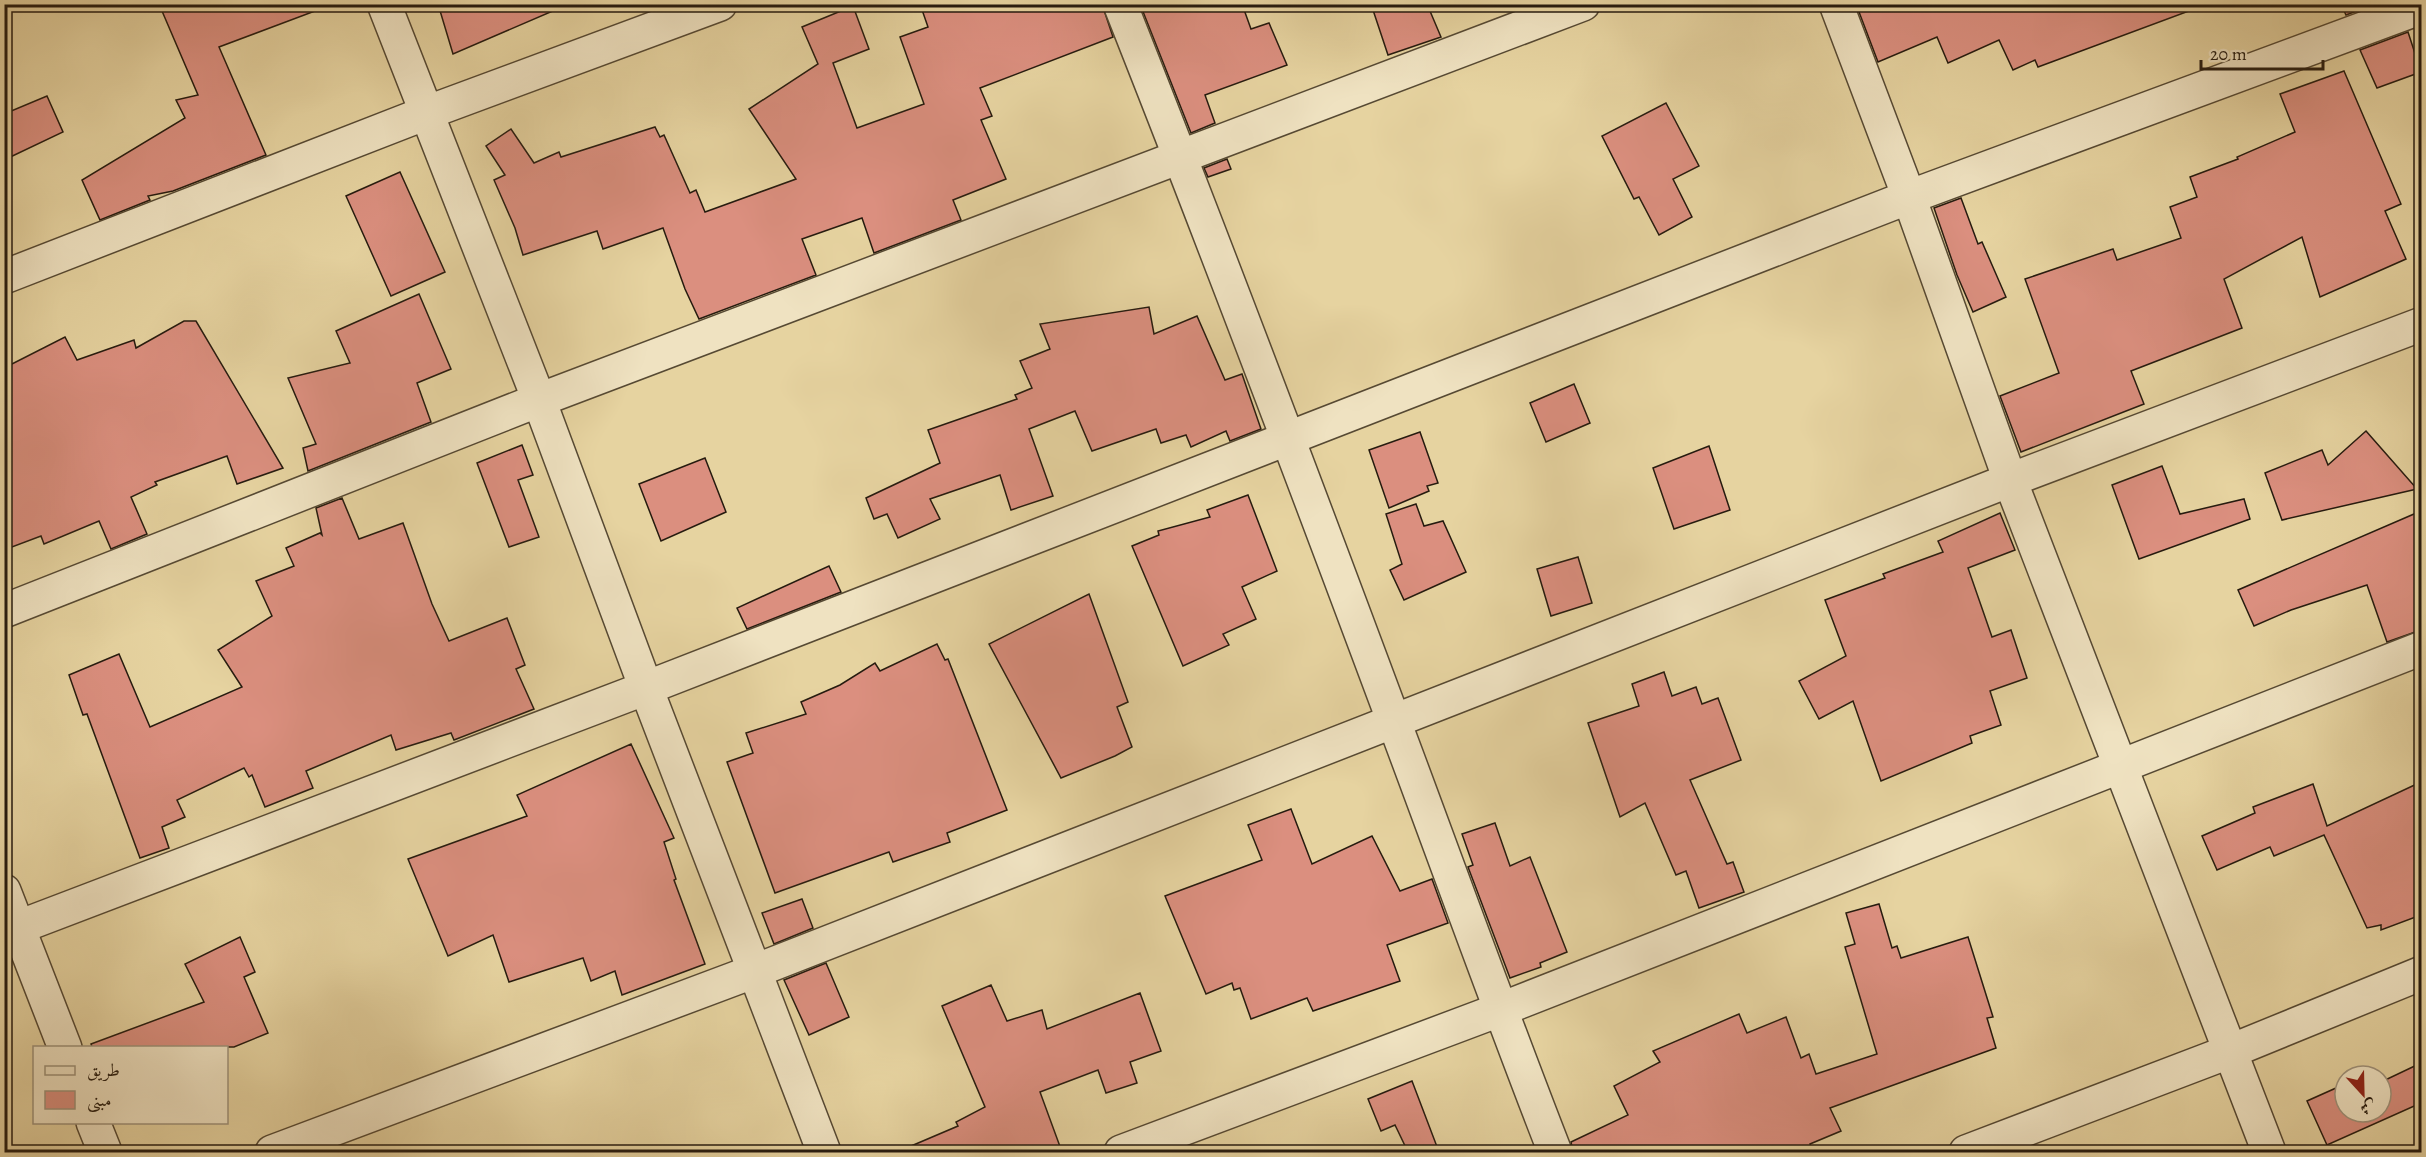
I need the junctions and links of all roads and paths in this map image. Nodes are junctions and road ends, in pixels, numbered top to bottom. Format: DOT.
graph roads {
  1 [pos="384,4"];
  2 [pos="720,4"];
  3 [pos="1119,4"];
  4 [pos="1583,4"];
  5 [pos="1836,4"];
  6 [pos="2421,7"];
  7 [pos="426,112"];
  8 [pos="1180,156"];
  9 [pos="1909,197"];
  10 [pos="4,277"];
  11 [pos="2421,324"];
  12 [pos="539,400"];
  13 [pos="1287,438"];
  14 [pos="2010,480"];
  15 [pos="4,611"];
  16 [pos="2421,648"];
  17 [pos="646,688"];
  18 [pos="1394,721"];
  19 [pos="2120,768"];
  20 [pos="4,891"];
  21 [pos="19,927"];
  22 [pos="755,971"];
  23 [pos="2421,973"];
  24 [pos="1499,1010"];
  25 [pos="65,1046"];
  26 [pos="2231,1051"];
  27 [pos="94,1124"];
  28 [pos="105,1152"];
  29 [pos="272,1152"];
  30 [pos="824,1152"];
  31 [pos="1120,1152"];
  32 [pos="1555,1152"];
  33 [pos="1966,1152"];
  34 [pos="2269,1152"];
  1 -- 7 [label="street"];
  2 -- 7 [label="street"];
  3 -- 8 [label="street"];
  4 -- 8 [label="street"];
  5 -- 9 [label="street"];
  6 -- 9 [label="street"];
  7 -- 10 [label="street"];
  7 -- 12 [label="street"];
  8 -- 12 [label="street"];
  8 -- 13 [label="street"];
  9 -- 13 [label="street"];
  9 -- 14 [label="street"];
  11 -- 14 [label="street"];
  12 -- 15 [label="street"];
  12 -- 17 [label="street"];
  13 -- 17 [label="street"];
  13 -- 18 [label="street"];
  14 -- 18 [label="street"];
  14 -- 19 [label="street"];
  16 -- 19 [label="street"];
  17 -- 21 [label="street"];
  17 -- 22 [label="street"];
  18 -- 22 [label="street"];
  18 -- 24 [label="street"];
  19 -- 24 [label="street"];
  19 -- 26 [label="street"];
  20 -- 21 [label="street"];
  21 -- 25 [label="street"];
  22 -- 29 [label="street"];
  22 -- 30 [label="street"];
  23 -- 26 [label="street"];
  24 -- 31 [label="street"];
  24 -- 32 [label="street"];
  26 -- 33 [label="street"];
  26 -- 34 [label="street"];
  27 -- 28 [label="street"];
}
